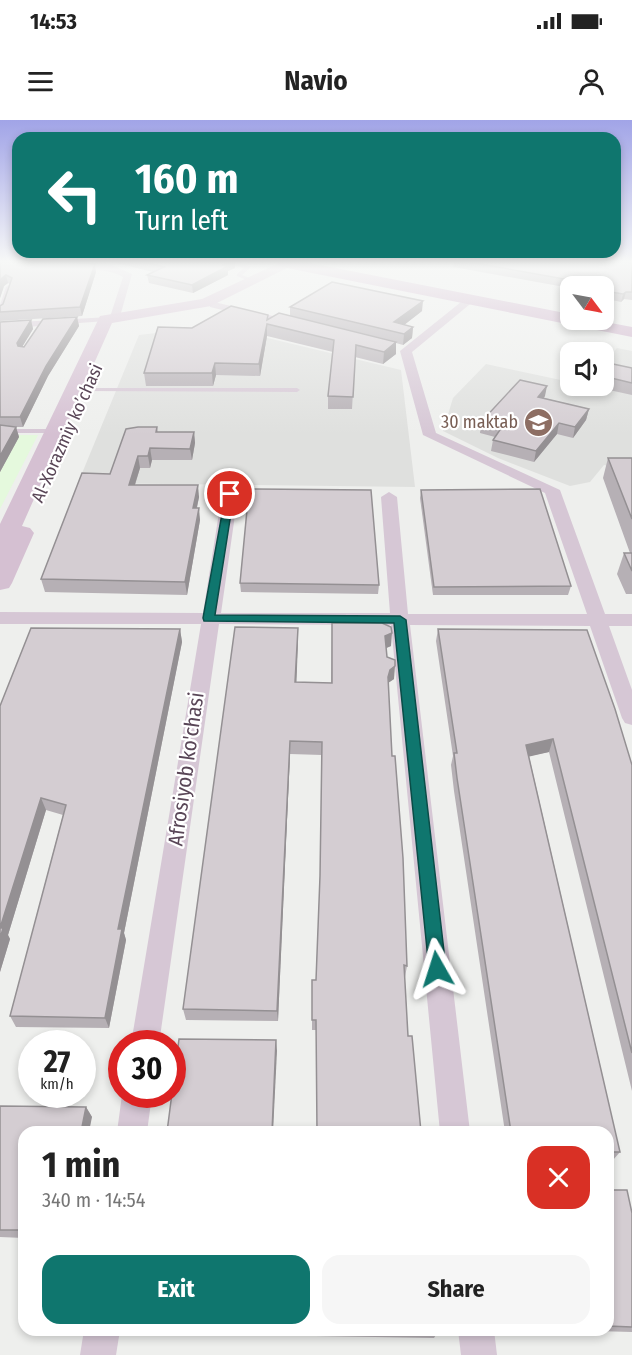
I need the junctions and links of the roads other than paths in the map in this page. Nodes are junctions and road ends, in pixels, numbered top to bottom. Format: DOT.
graph roads {
  1 [pos="116,320"];
  2 [pos="118,320"];
  3 [pos="273,320"];
  4 [pos="443,320"];
  5 [pos="109,321"];
  6 [pos="0,326"];
  7 [pos="614,328"];
  8 [pos="315,330"];
  9 [pos="632,332"];
  10 [pos="87,390"];
  11 [pos="297,390"];
  12 [pos="0,431"];
  13 [pos="56,431"];
  14 [pos="230,494"];
  15 [pos="389,497"];
  16 [pos="0,549"];
  17 [pos="0,583"];
  18 [pos="0,618"];
  19 [pos="209,618"];
  20 [pos="400,620"];
  21 [pos="632,620"];
  22 [pos="597,621"];
  23 [pos="632,718"];
  24 [pos="147,1030"];
  25 [pos="135,1108"];
  26 [pos="133,1126"];
  27 [pos="454,1126"];
  28 [pos="101,1336"];
  29 [pos="477,1336"];
  30 [pos="99,1355"];
  31 [pos="479,1355"];
  1 -- 5 [label="main road"];
  2 -- 5 [label="main road"];
  3 -- 8 [label="street"];
  4 -- 22 [label="street"];
  5 -- 6 [label="street"];
  5 -- 10 [label="main road, Al-Xorazmiy ko’chasi"];
  5 -- 13 [label="main road, Al-Xorazmiy ko’chasi"];
  7 -- 9 [label="main road"];
  10 -- 11 [label="lane"];
  10 -- 17 [label="main road, Al-Xorazmiy ko’chasi"];
  12 -- 13 [label="lane"];
  13 -- 16 [label="main road, Al-Xorazmiy ko’chasi"];
  14 -- 19 [label="street, Afrosiyob ko'chasi"];
  15 -- 20 [label="street"];
  18 -- 19 [label="street"];
  19 -- 20 [label="street"];
  19 -- 24 [label="street, Afrosiyob ko'chasi"];
  20 -- 22 [label="street"];
  20 -- 27 [label="street"];
  21 -- 22 [label="street"];
  22 -- 23 [label="street"];
  25 -- 26 [label="street"];
  28 -- 30 [label="street"];
  29 -- 31 [label="street"];
}
